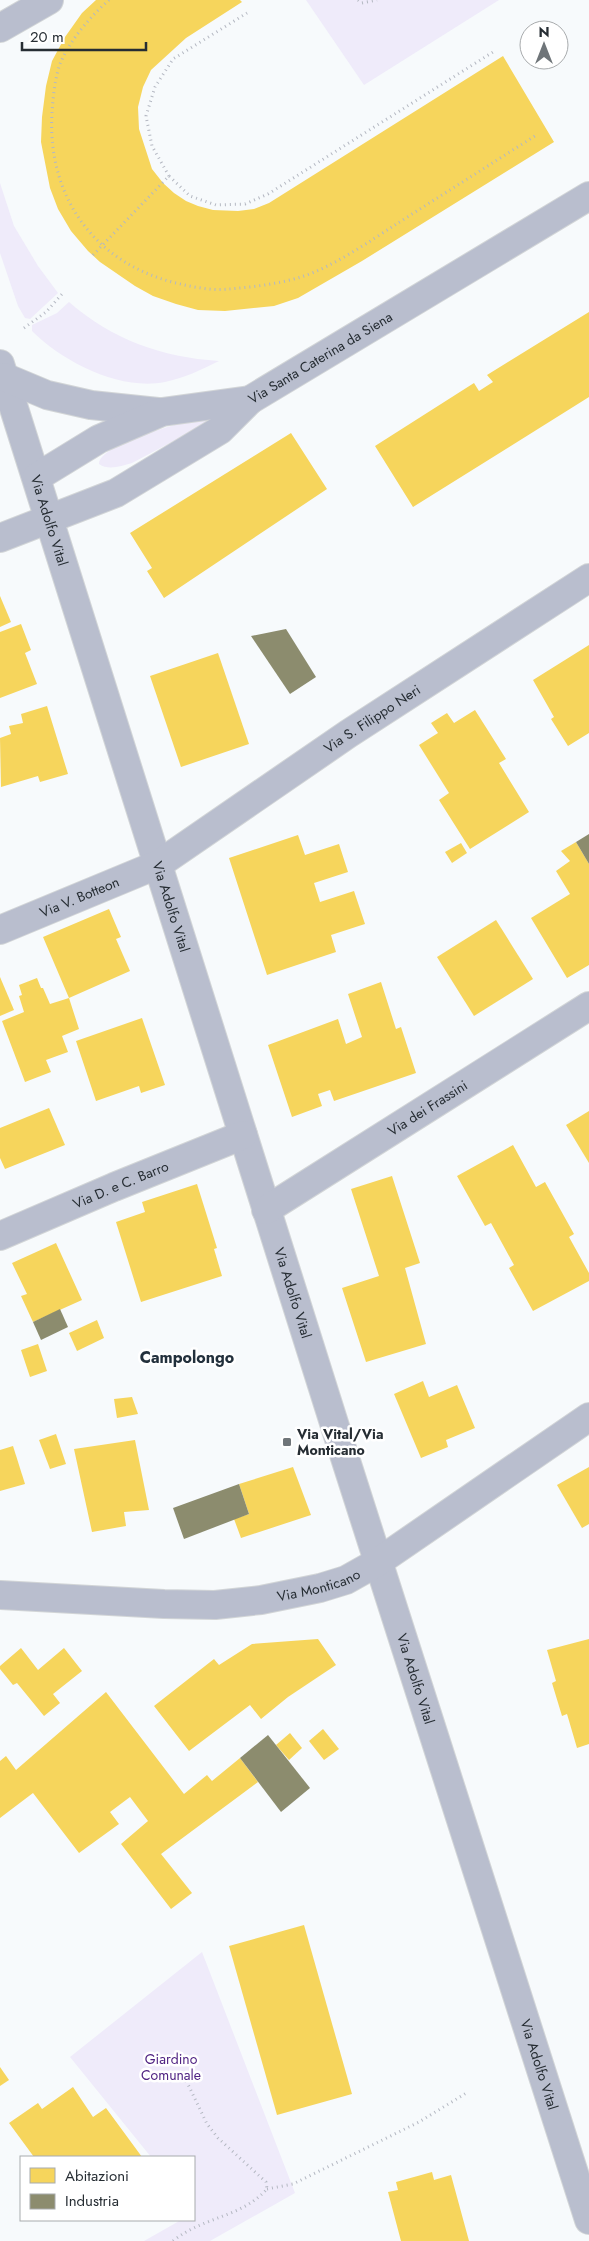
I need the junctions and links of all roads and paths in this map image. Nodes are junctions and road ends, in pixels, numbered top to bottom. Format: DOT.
graph roads {
  1 [pos="49,0"];
  2 [pos="109,0"];
  3 [pos="358,0"];
  4 [pos="377,0"];
  5 [pos="247,13"];
  6 [pos="0,28"];
  7 [pos="494,52"];
  8 [pos="538,134"];
  9 [pos="168,176"];
  10 [pos="589,196"];
  11 [pos="102,245"];
  12 [pos="93,256"];
  13 [pos="62,294"];
  14 [pos="24,328"];
  15 [pos="2,370"];
  16 [pos="250,400"];
  17 [pos="162,412"];
  18 [pos="37,477"];
  19 [pos="49,518"];
  20 [pos="0,538"];
  21 [pos="589,578"];
  22 [pos="159,864"];
  23 [pos="0,930"];
  24 [pos="589,1006"];
  25 [pos="243,1135"];
  26 [pos="266,1210"];
  27 [pos="0,1236"];
  28 [pos="589,1417"];
  29 [pos="378,1562"];
  30 [pos="0,1595"];
  31 [pos="183,2074"];
  32 [pos="468,2092"];
  33 [pos="267,2189"];
  34 [pos="589,2220"];
  35 [pos="173,2241"];
  1 -- 6 [label="street"];
  2 -- 11 [label="path"];
  3 -- 4 [label="path"];
  5 -- 9 [label="path"];
  7 -- 9 [label="path"];
  8 -- 11 [label="path"];
  9 -- 11 [label="path"];
  10 -- 16 [label="street, Via Santa Caterina da Siena"];
  11 -- 12 [label="path"];
  13 -- 14 [label="path"];
  15 -- 17 [label="street"];
  15 -- 18 [label="street, Via Adolfo Vital"];
  16 -- 17 [label="street, Via Santa Caterina da Siena"];
  16 -- 19 [label="street"];
  17 -- 18 [label="street, Via Santa Caterina da Siena"];
  18 -- 19 [label="street, Via Adolfo Vital"];
  19 -- 20 [label="street"];
  19 -- 22 [label="street, Via Adolfo Vital"];
  21 -- 22 [label="street, Via S. Filippo Neri"];
  22 -- 23 [label="street, Via V. Botteon"];
  22 -- 25 [label="street, Via Adolfo Vital"];
  24 -- 26 [label="street, Via dei Frassini"];
  25 -- 26 [label="street, Via Adolfo Vital"];
  25 -- 27 [label="street, Via D. e C. Barro"];
  26 -- 29 [label="street, Via Adolfo Vital"];
  28 -- 29 [label="street, Via Monticano"];
  29 -- 30 [label="street, Via Monticano"];
  29 -- 34 [label="street, Via Adolfo Vital"];
  31 -- 33 [label="path"];
  32 -- 33 [label="path"];
  33 -- 35 [label="path"];
}
